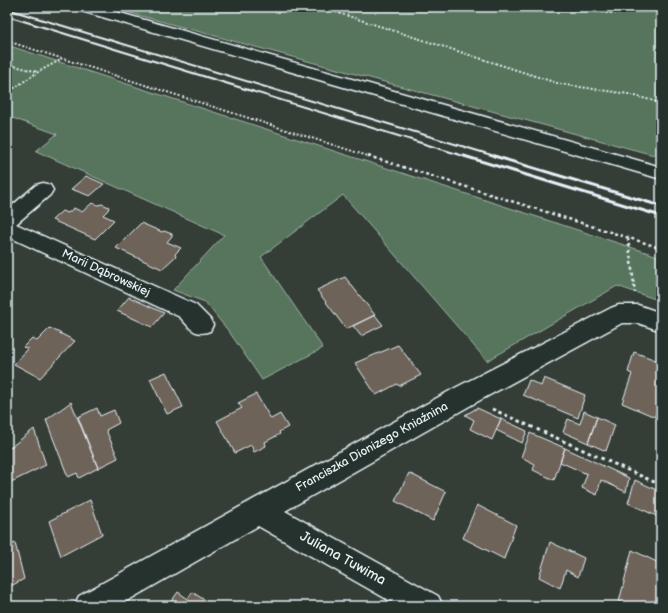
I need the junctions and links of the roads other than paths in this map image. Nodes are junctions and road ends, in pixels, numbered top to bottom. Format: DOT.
graph roads {
  1 [pos="83,7"];
  2 [pos="661,173"];
  3 [pos="43,190"];
  4 [pos="7,221"];
  5 [pos="7,228"];
  6 [pos="650,318"];
  7 [pos="202,325"];
  8 [pos="258,511"];
  9 [pos="88,606"];
  10 [pos="428,606"];
  1 -- 2 [label="street"];
  3 -- 4 [label="street"];
  5 -- 7 [label="street, Marii Dąbrowskiej"];
  6 -- 8 [label="street, Franciszka Dionizego Kniaźnina"];
  8 -- 9 [label="street, Franciszka Dionizego Kniaźnina"];
  8 -- 10 [label="street, Juliana Tuwima"];
}
